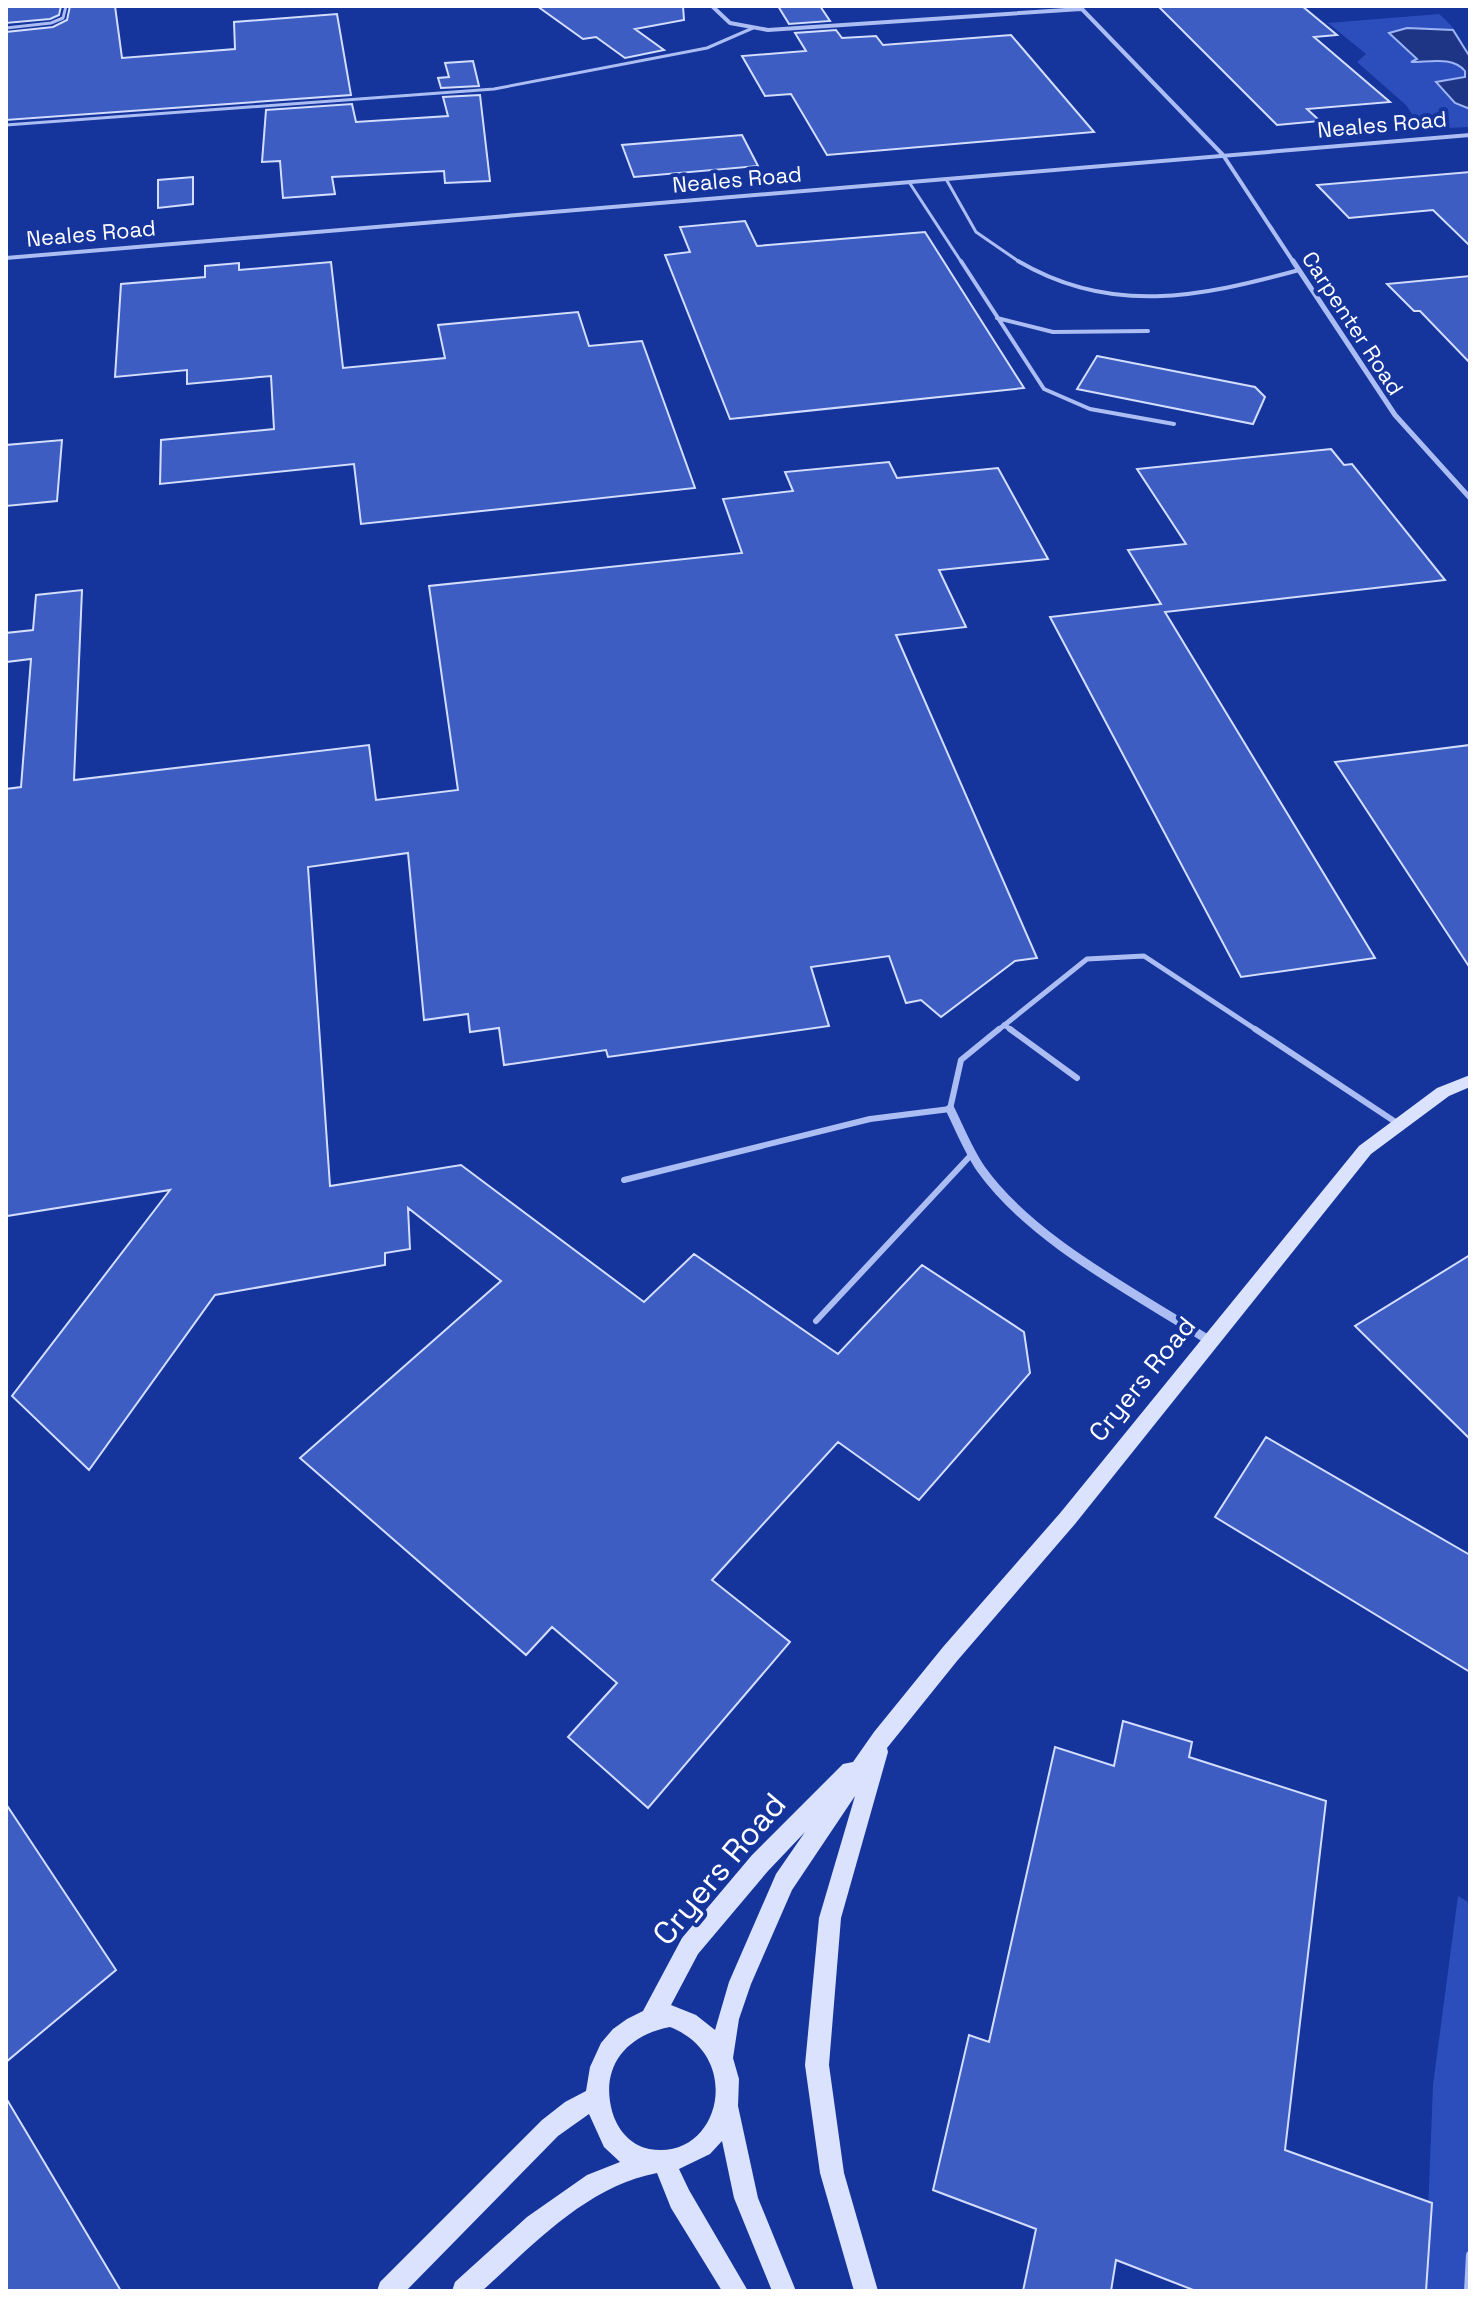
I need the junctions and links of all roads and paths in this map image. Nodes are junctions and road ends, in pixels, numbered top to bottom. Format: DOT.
graph roads {
  1 [pos="66,6"];
  2 [pos="712,6"];
  3 [pos="1080,7"];
  4 [pos="6,28"];
  5 [pos="753,28"];
  6 [pos="6,125"];
  7 [pos="1470,135"];
  8 [pos="1223,155"];
  9 [pos="946,179"];
  10 [pos="909,182"];
  11 [pos="6,258"];
  12 [pos="1299,270"];
  13 [pos="997,318"];
  14 [pos="1148,331"];
  15 [pos="1174,424"];
  16 [pos="1470,498"];
  17 [pos="1004,1025"];
  18 [pos="1077,1078"];
  19 [pos="1470,1081"];
  20 [pos="950,1109"];
  21 [pos="1400,1125"];
  22 [pos="973,1153"];
  23 [pos="624,1180"];
  24 [pos="816,1321"];
  25 [pos="1211,1341"];
  26 [pos="881,1739"];
  27 [pos="652,2017"];
  28 [pos="722,2057"];
  29 [pos="597,2098"];
  30 [pos="726,2105"];
  31 [pos="657,2163"];
  32 [pos="1470,2255"];
  33 [pos="389,2291"];
  34 [pos="464,2291"];
  35 [pos="736,2291"];
  36 [pos="784,2291"];
  37 [pos="866,2291"];
  38 [pos="1468,2291"];
  1 -- 4 [label="lane"];
  2 -- 5 [label="street"];
  3 -- 5 [label="street"];
  3 -- 8 [label="street, Carpenter Road"];
  5 -- 6 [label="lane"];
  7 -- 8 [label="street, Neales Road"];
  8 -- 9 [label="street, Neales Road"];
  8 -- 12 [label="street, Carpenter Road"];
  9 -- 10 [label="street, Neales Road"];
  9 -- 12 [label="lane"];
  10 -- 11 [label="street, Neales Road"];
  10 -- 13 [label="lane"];
  12 -- 16 [label="street, Carpenter Road"];
  13 -- 14 [label="lane"];
  13 -- 15 [label="lane"];
  17 -- 18 [label="lane"];
  17 -- 20 [label="lane"];
  17 -- 21 [label="lane"];
  19 -- 21 [label="main road, Cryers Road"];
  20 -- 22 [label="street"];
  20 -- 23 [label="lane"];
  21 -- 25 [label="main road, Cryers Road"];
  22 -- 24 [label="lane"];
  22 -- 25 [label="street"];
  25 -- 26 [label="main road, Cryers Road"];
  26 -- 27 [label="main road, Cryers Road"];
  26 -- 28 [label="main road, Cryers Road"];
  26 -- 37 [label="main road"];
  27 -- 28 [label="main road"];
  27 -- 29 [label="main road, Cryers Road"];
  28 -- 30 [label="main road, Cryers Road"];
  29 -- 31 [label="main road"];
  29 -- 33 [label="main road"];
  30 -- 31 [label="main road"];
  30 -- 36 [label="main road, Cryers Road"];
  31 -- 34 [label="main road"];
  31 -- 35 [label="main road"];
  32 -- 38 [label="lane"];
}
